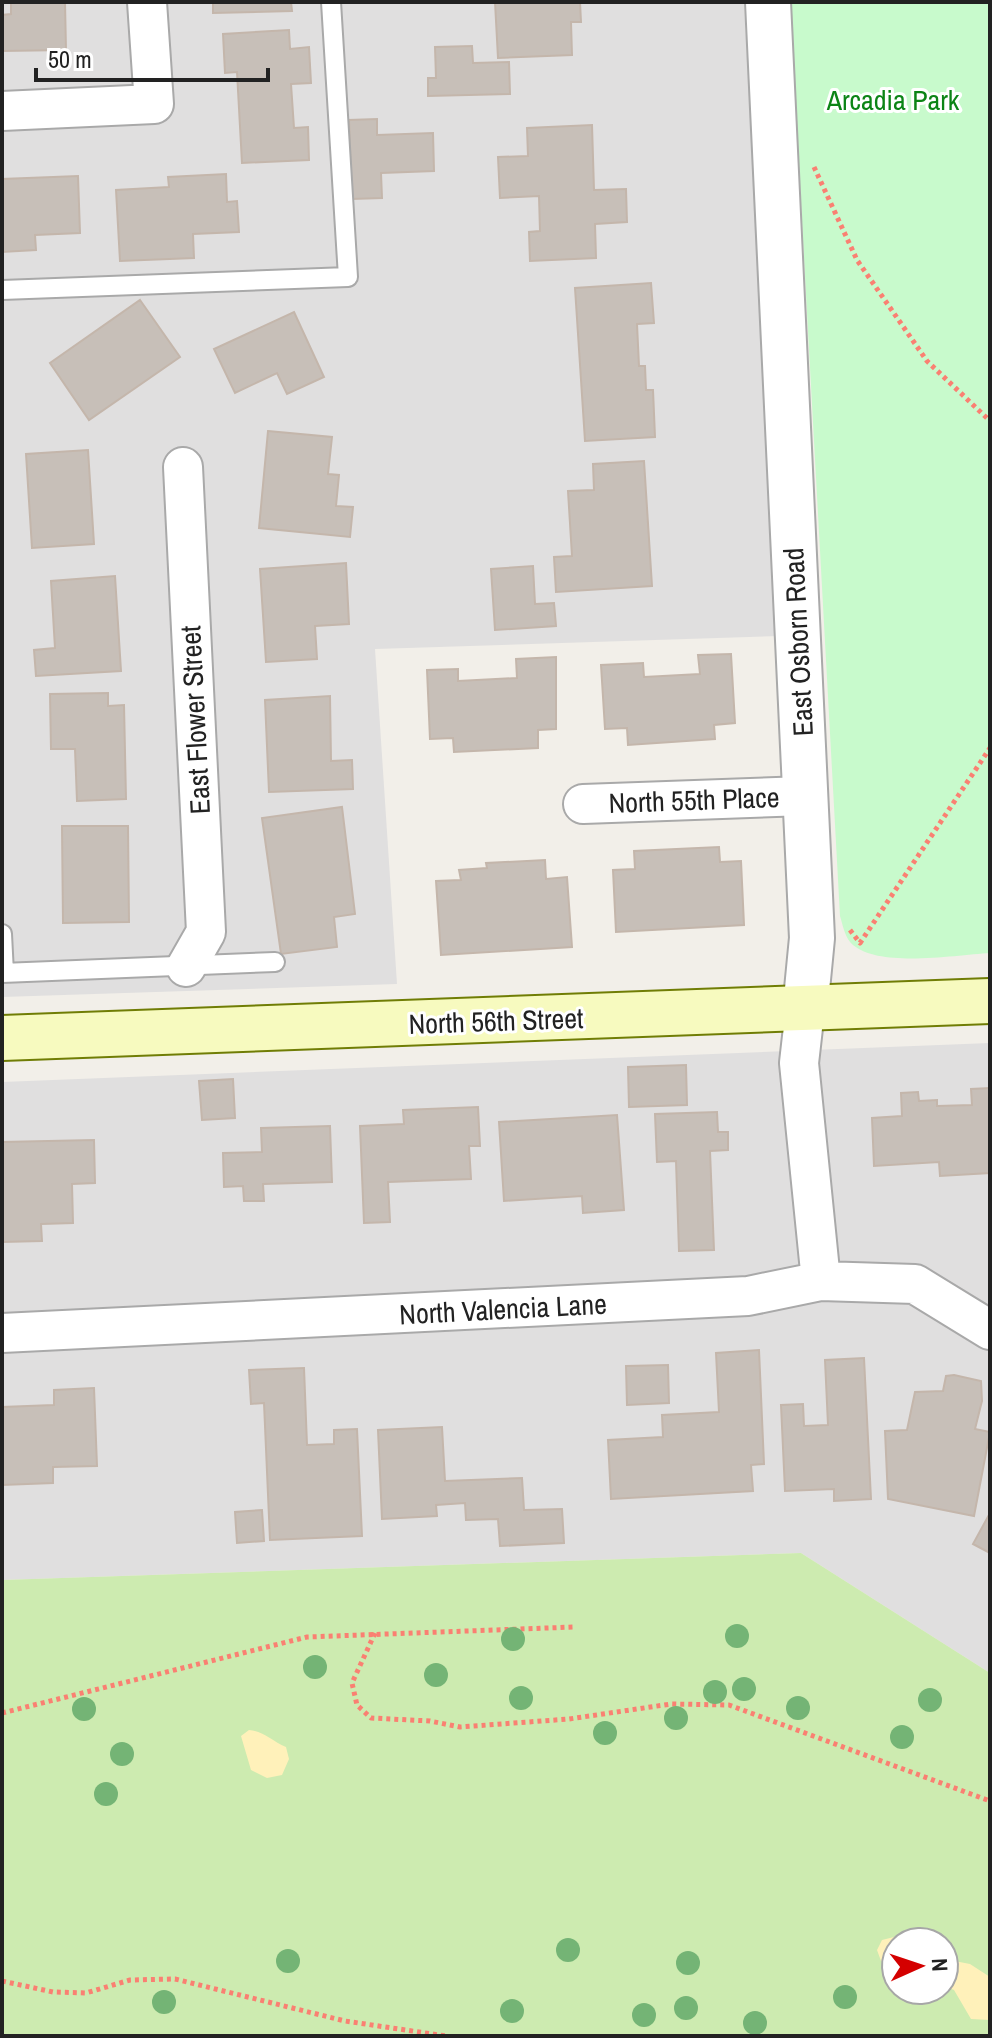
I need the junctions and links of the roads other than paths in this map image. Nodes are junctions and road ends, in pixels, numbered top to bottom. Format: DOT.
graph roads {
  1 [pos="147,2"];
  2 [pos="331,2"];
  3 [pos="768,2"];
  4 [pos="2,111"];
  5 [pos="2,290"];
  6 [pos="183,467"];
  7 [pos="805,796"];
  8 [pos="583,804"];
  9 [pos="2,934"];
  10 [pos="275,962"];
  11 [pos="186,967"];
  12 [pos="3,973"];
  13 [pos="990,1001"];
  14 [pos="805,1010"];
  15 [pos="2,1038"];
  16 [pos="821,1281"];
  17 [pos="990,1330"];
  18 [pos="2,1333"];
  1 -- 4 [label="street"];
  2 -- 5 [label="lane"];
  3 -- 7 [label="street, East Osborn Road"];
  6 -- 11 [label="street, East Flower Street"];
  7 -- 8 [label="street, North 55th Place"];
  7 -- 14 [label="street, East Osborn Road"];
  9 -- 12 [label="lane"];
  10 -- 11 [label="lane"];
  11 -- 12 [label="lane"];
  13 -- 14 [label="main road, North 56th Street"];
  14 -- 15 [label="main road, North 56th Street"];
  14 -- 16 [label="street, East Osborn Road"];
  16 -- 17 [label="street, North Valencia Lane"];
  16 -- 18 [label="street, North Valencia Lane"];
}
